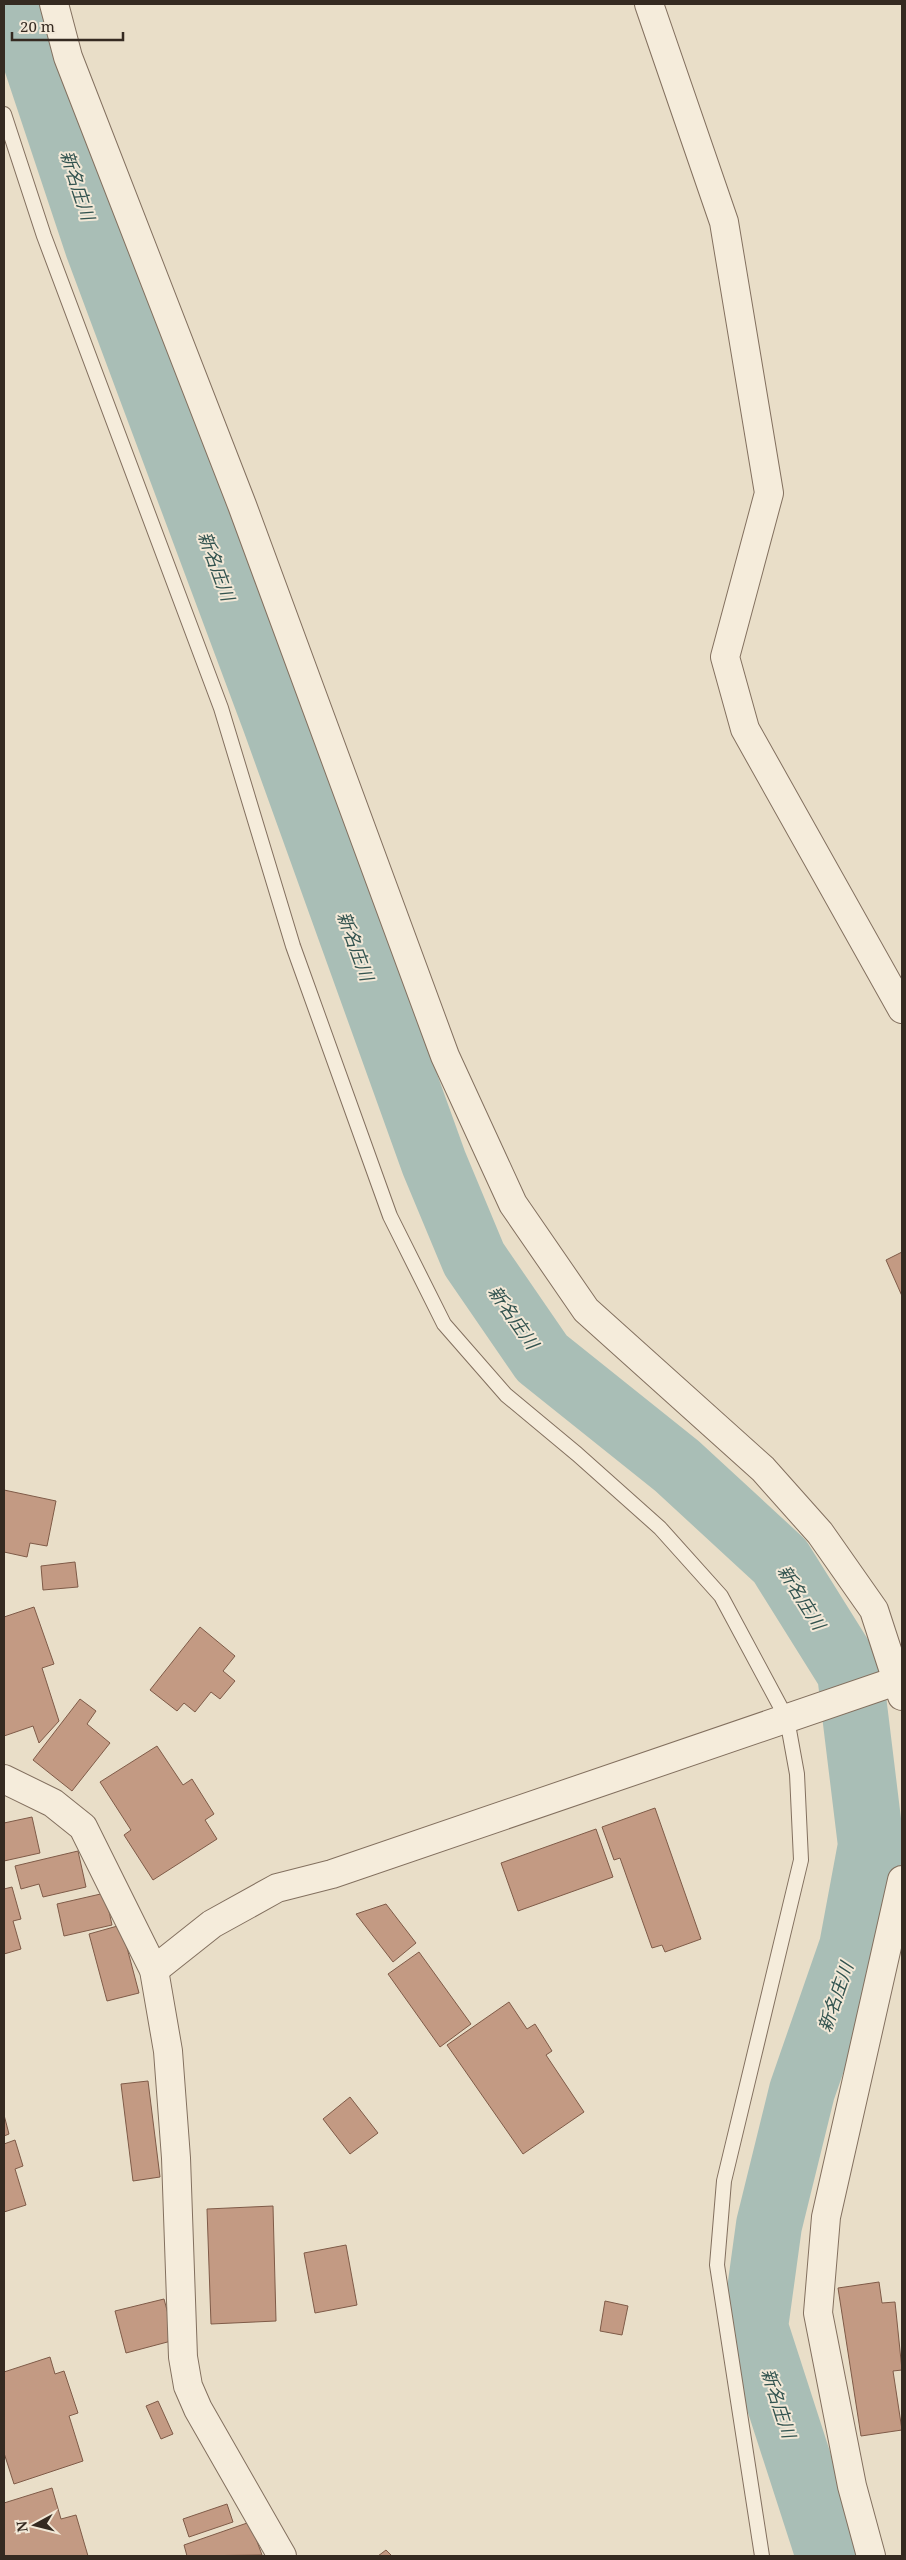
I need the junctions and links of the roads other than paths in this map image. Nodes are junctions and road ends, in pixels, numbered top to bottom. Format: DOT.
graph roads {
  1 [pos="54,4"];
  2 [pos="649,4"];
  3 [pos="4,114"];
  4 [pos="902,1010"];
  5 [pos="896,1686"];
  6 [pos="789,1718"];
  7 [pos="4,1779"];
  8 [pos="902,1880"];
  9 [pos="154,1970"];
  10 [pos="282,2556"];
  11 [pos="762,2556"];
  12 [pos="871,2556"];
  1 -- 5 [label="street"];
  2 -- 4 [label="street"];
  3 -- 6 [label="lane"];
  5 -- 6 [label="street"];
  6 -- 9 [label="street"];
  6 -- 11 [label="lane"];
  7 -- 9 [label="street"];
  8 -- 12 [label="street"];
  9 -- 10 [label="street"];
}
